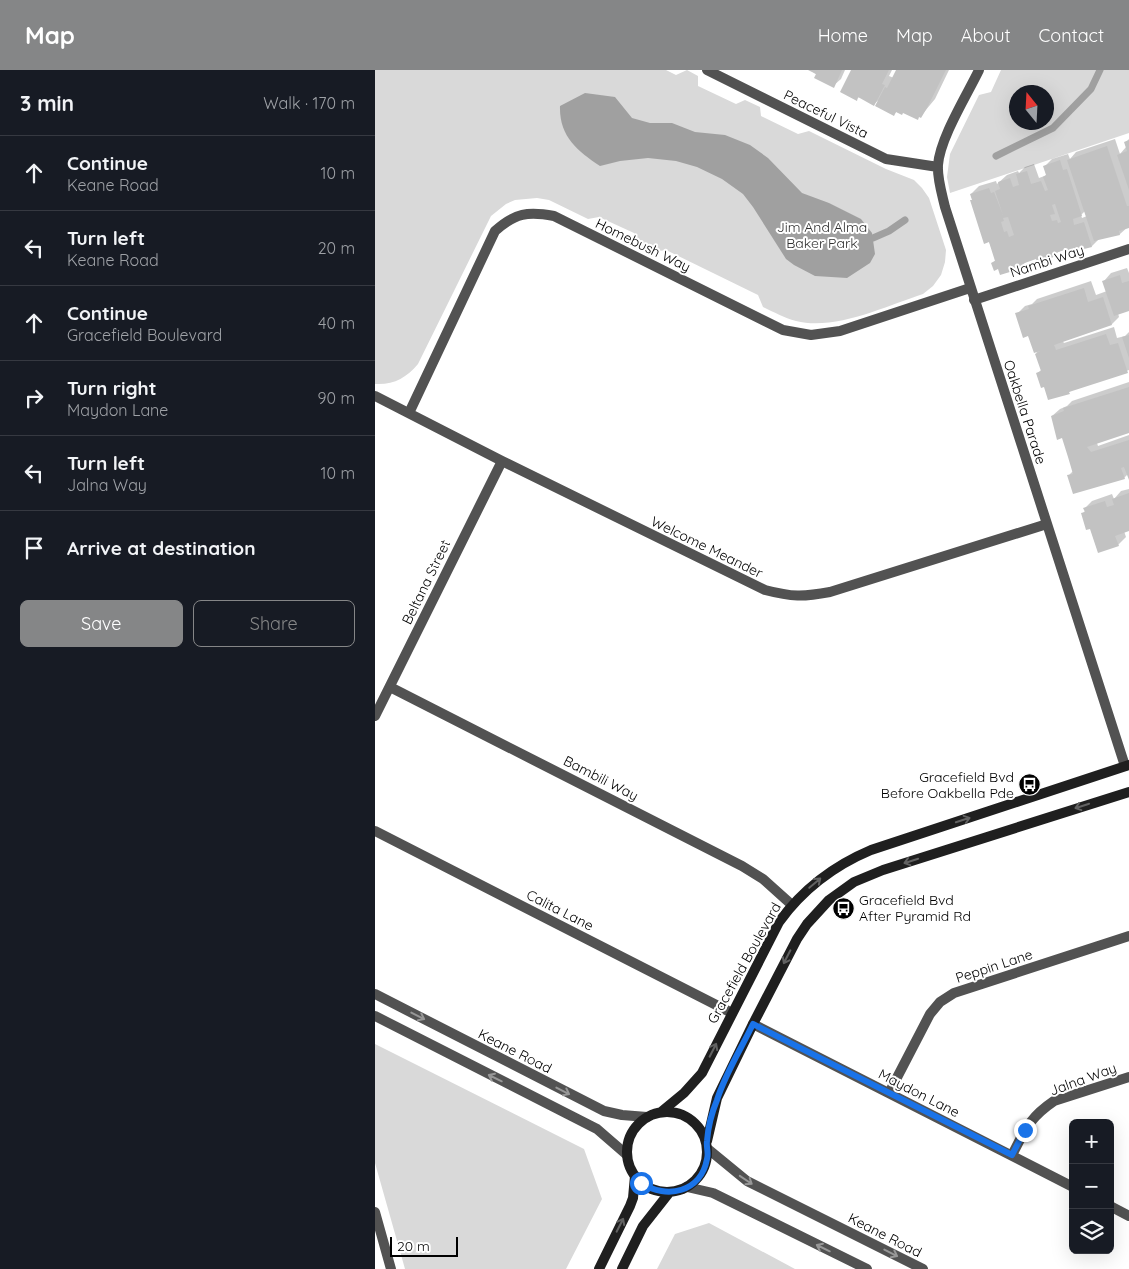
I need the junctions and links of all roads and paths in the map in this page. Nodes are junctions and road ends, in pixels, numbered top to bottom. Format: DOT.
graph roads {
  1 [pos="707,70"];
  2 [pos="979,70"];
  3 [pos="938,167"];
  4 [pos="1129,249"];
  5 [pos="970,288"];
  6 [pos="974,300"];
  7 [pos="375,396"];
  8 [pos="409,413"];
  9 [pos="502,461"];
  10 [pos="1047,524"];
  11 [pos="390,687"];
  12 [pos="375,716"];
  13 [pos="1127,765"];
  14 [pos="1129,792"];
  15 [pos="375,831"];
  16 [pos="792,905"];
  17 [pos="1129,936"];
  18 [pos="375,994"];
  19 [pos="732,1013"];
  20 [pos="375,1016"];
  21 [pos="753,1024"];
  22 [pos="1129,1077"];
  23 [pos="889,1093"];
  24 [pos="661,1112"];
  25 [pos="647,1116"];
  26 [pos="707,1145"];
  27 [pos="627,1155"];
  28 [pos="1012,1155"];
  29 [pos="635,1176"];
  30 [pos="1069,1185"];
  31 [pos="687,1187"];
  32 [pos="669,1192"];
  33 [pos="1114,1208"];
  34 [pos="375,1212"];
  35 [pos="1129,1216"];
  36 [pos="391,1269"];
  37 [pos="599,1269"];
  38 [pos="622,1269"];
  39 [pos="867,1269"];
  40 [pos="923,1269"];
  1 -- 3 [label="street, Peaceful Vista"];
  2 -- 3 [label="street, Oakbella Parade"];
  3 -- 5 [label="street, Oakbella Parade"];
  4 -- 6 [label="street, Nambi Way"];
  5 -- 6 [label="street, Oakbella Parade"];
  5 -- 8 [label="street, Homebush Way"];
  6 -- 10 [label="street, Oakbella Parade"];
  7 -- 8 [label="street, Welcome Meander"];
  8 -- 9 [label="street, Welcome Meander"];
  9 -- 10 [label="street, Welcome Meander"];
  9 -- 11 [label="street, Beltana Street"];
  10 -- 13 [label="street, Oakbella Parade"];
  11 -- 12 [label="street, Beltana Street"];
  11 -- 16 [label="street, Bambili Way"];
  16 -- 13 [label="street, Gracefield Boulevard, one-way"];
  14 -- 21 [label="street, one-way"];
  15 -- 19 [label="street, Calita Lane"];
  16 -- 19 [label="street, Gracefield Boulevard"];
  17 -- 23 [label="street, Peppin Lane"];
  18 -- 25 [label="street, Keane Road, one-way"];
  24 -- 19 [label="street, Gracefield Boulevard, one-way"];
  27 -- 20 [label="street, one-way"];
  21 -- 23 [label="street, Maydon Lane"];
  21 -- 26 [label="street"];
  22 -- 28 [label="street, Jalna Way"];
  23 -- 28 [label="street, Maydon Lane"];
  24 -- 25 [label="street, Keane Road"];
  24 -- 26 [label="street, Keane Road"];
  25 -- 27 [label="street"];
  26 -- 31 [label="street"];
  26 -- 40 [label="street, Keane Road, one-way"];
  27 -- 29 [label="street"];
  28 -- 30 [label="street, Maydon Lane"];
  29 -- 32 [label="street"];
  37 -- 29 [label="street, one-way"];
  31 -- 32 [label="street"];
  39 -- 31 [label="street, one-way"];
  32 -- 38 [label="street"];
  33 -- 35 [label="street"];
  34 -- 36 [label="street"];
}
